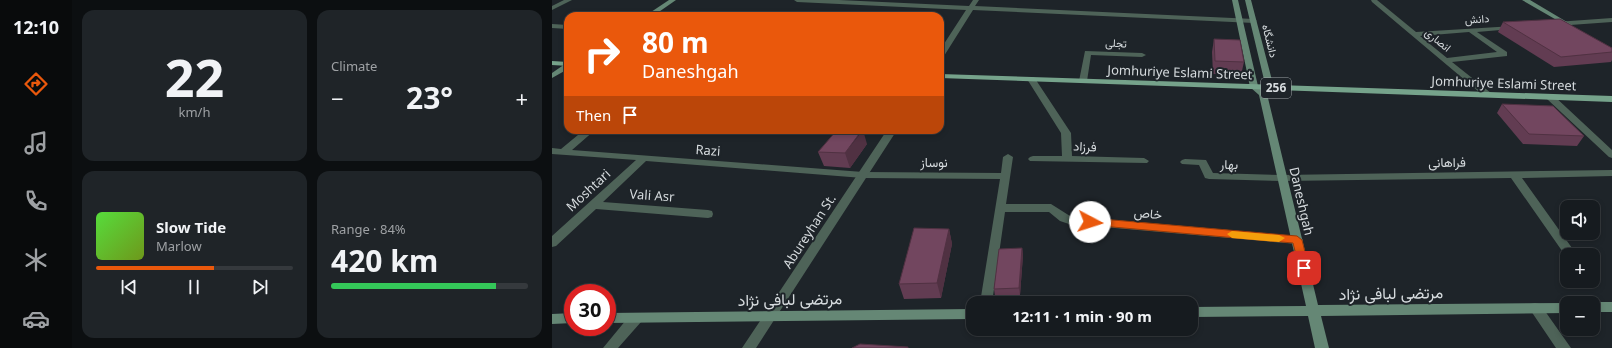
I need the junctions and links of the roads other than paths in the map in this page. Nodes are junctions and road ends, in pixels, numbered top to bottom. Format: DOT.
graph roads {
  1 [pos="569,0"];
  2 [pos="673,0"];
  3 [pos="797,0"];
  4 [pos="976,0"];
  5 [pos="1235,0"];
  6 [pos="1248,0"];
  7 [pos="1525,0"];
  8 [pos="1374,1"];
  9 [pos="917,3"];
  10 [pos="552,8"];
  11 [pos="971,8"];
  12 [pos="654,12"];
  13 [pos="1240,20"];
  14 [pos="1612,20"];
  15 [pos="1254,21"];
  16 [pos="1565,23"];
  17 [pos="1549,24"];
  18 [pos="552,26"];
  19 [pos="1517,27"];
  20 [pos="564,28"];
  21 [pos="1470,30"];
  22 [pos="1578,31"];
  23 [pos="1414,34"];
  24 [pos="944,50"];
  25 [pos="1142,55"];
  26 [pos="1446,60"];
  27 [pos="552,63"];
  28 [pos="564,64"];
  29 [pos="564,68"];
  30 [pos="552,76"];
  31 [pos="944,76"];
  32 [pos="1031,79"];
  33 [pos="1083,81"];
  34 [pos="1254,87"];
  35 [pos="1270,88"];
  36 [pos="1488,95"];
  37 [pos="1550,97"];
  38 [pos="1612,99"];
  39 [pos="585,134"];
  40 [pos="889,134"];
  41 [pos="552,151"];
  42 [pos="562,152"];
  43 [pos="1612,155"];
  44 [pos="1008,157"];
  45 [pos="644,158"];
  46 [pos="1033,159"];
  47 [pos="1067,159"];
  48 [pos="1144,161"];
  49 [pos="1185,162"];
  50 [pos="1612,173"];
  51 [pos="1514,174"];
  52 [pos="862,175"];
  53 [pos="1005,176"];
  54 [pos="1282,178"];
  55 [pos="593,205"];
  56 [pos="1000,208"];
  57 [pos="708,214"];
  58 [pos="1297,240"];
  59 [pos="552,243"];
  60 [pos="1566,248"];
  61 [pos="987,296"];
  62 [pos="1600,307"];
  63 [pos="1612,307"];
  64 [pos="1535,308"];
  65 [pos="1560,308"];
  66 [pos="1313,311"];
  67 [pos="1198,312"];
  68 [pos="966,314"];
  69 [pos="770,316"];
  70 [pos="564,318"];
  71 [pos="616,318"];
  72 [pos="636,318"];
  73 [pos="552,319"];
  74 [pos="610,348"];
  75 [pos="750,348"];
  76 [pos="1322,348"];
  77 [pos="1564,348"];
  1 -- 10 [label="street"];
  2 -- 12 [label="main road"];
  3 -- 9 [label="street"];
  4 -- 11 [label="street"];
  5 -- 13 [label="main road, دانشگاه"];
  6 -- 15 [label="main road, دانشگاه"];
  7 -- 16 [label="main road"];
  8 -- 23 [label="street, انصاری"];
  9 -- 11 [label="street"];
  11 -- 13 [label="street"];
  11 -- 24 [label="street"];
  13 -- 15 [label="street"];
  13 -- 34 [label="main road, دانشگاه"];
  14 -- 16 [label="street"];
  15 -- 35 [label="main road, دانشگاه"];
  16 -- 17 [label="street"];
  16 -- 22 [label="main road"];
  18 -- 20 [label="street"];
  19 -- 21 [label="street, دانش"];
  21 -- 23 [label="street, دانش"];
  21 -- 26 [label="street"];
  23 -- 26 [label="street, انصاری"];
  25 -- 33 [label="street"];
  26 -- 36 [label="street, انصاری"];
  27 -- 28 [label="main road"];
  29 -- 30 [label="main road"];
  31 -- 32 [label="main road, Jomhuriye Eslami Street / 256"];
  32 -- 33 [label="main road, Jomhuriye Eslami Street / 256"];
  32 -- 47 [label="street, فرزاد"];
  33 -- 34 [label="main road, Jomhuriye Eslami Street / 256"];
  34 -- 35 [label="main road, Jomhuriye Eslami Street / 256"];
  34 -- 54 [label="main road, Daneshgah"];
  35 -- 36 [label="main road, Jomhuriye Eslami Street / 256"];
  36 -- 37 [label="main road, Jomhuriye Eslami Street / 256"];
  37 -- 38 [label="main road, Jomhuriye Eslami Street / 256"];
  37 -- 43 [label="street"];
  39 -- 42 [label="street"];
  40 -- 52 [label="street, Abureyhan St."];
  41 -- 42 [label="street, Razi"];
  42 -- 45 [label="street, Razi"];
  44 -- 53 [label="street"];
  45 -- 52 [label="street, Razi"];
  45 -- 55 [label="street, Moshtari"];
  46 -- 47 [label="street"];
  47 -- 48 [label="street, فرزاد"];
  49 -- 54 [label="street, بهار"];
  50 -- 51 [label="street, فراهانی"];
  51 -- 54 [label="street, فراهانی"];
  51 -- 60 [label="street"];
  52 -- 53 [label="street, نوساز"];
  52 -- 69 [label="street, Abureyhan St."];
  53 -- 56 [label="street"];
  54 -- 58 [label="main road, Daneshgah"];
  55 -- 57 [label="street, Vali Asr"];
  55 -- 59 [label="street, Moshtari"];
  56 -- 58 [label="street, خاص"];
  56 -- 61 [label="street"];
  58 -- 66 [label="main road, Daneshgah"];
  62 -- 63 [label="main road"];
  64 -- 65 [label="main road, مرتضی لبافی نژاد"];
  64 -- 66 [label="main road, مرتضی لبافی نژاد"];
  64 -- 77 [label="street"];
  66 -- 67 [label="main road, مرتضی لبافی نژاد"];
  66 -- 76 [label="main road, Daneshgah"];
  68 -- 69 [label="main road, مرتضی لبافی نژاد"];
  69 -- 72 [label="main road, مرتضی لبافی نژاد"];
  69 -- 75 [label="street, Abureyhan St."];
  70 -- 73 [label="main road"];
  71 -- 72 [label="main road, مرتضی لبافی نژاد"];
  72 -- 74 [label="street"];
}
